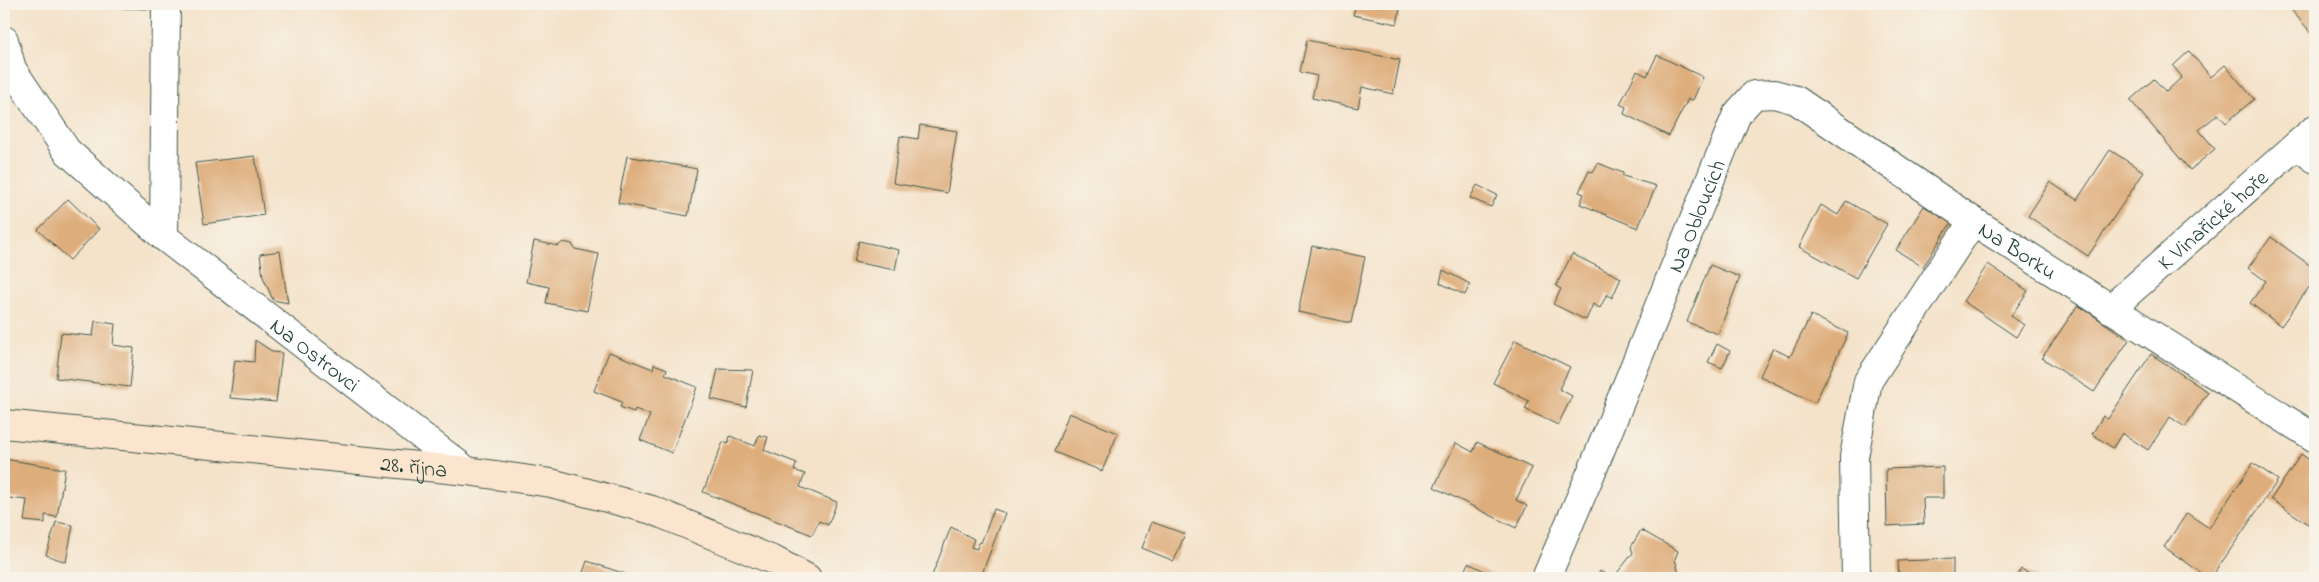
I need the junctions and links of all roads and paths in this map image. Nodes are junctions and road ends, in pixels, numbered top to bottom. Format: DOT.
graph roads {
  1 [pos="166,4"];
  2 [pos="4,40"];
  3 [pos="2309,145"];
  4 [pos="1973,221"];
  5 [pos="164,237"];
  6 [pos="2110,309"];
  7 [pos="4,424"];
  8 [pos="2315,438"];
  9 [pos="467,471"];
  10 [pos="807,578"];
  11 [pos="1546,578"];
  12 [pos="1856,578"];
  1 -- 5 [label="street"];
  2 -- 5 [label="street, Na Ostrovci"];
  3 -- 6 [label="street, K Vinařické hoře"];
  4 -- 6 [label="street, Na Borku"];
  4 -- 11 [label="street, Na Obloucích"];
  4 -- 12 [label="street, Na Borku"];
  5 -- 9 [label="street, Na Ostrovci"];
  6 -- 8 [label="street, Na Borku"];
  7 -- 9 [label="main road, 28. října"];
  9 -- 10 [label="main road, 28. října"];
}
